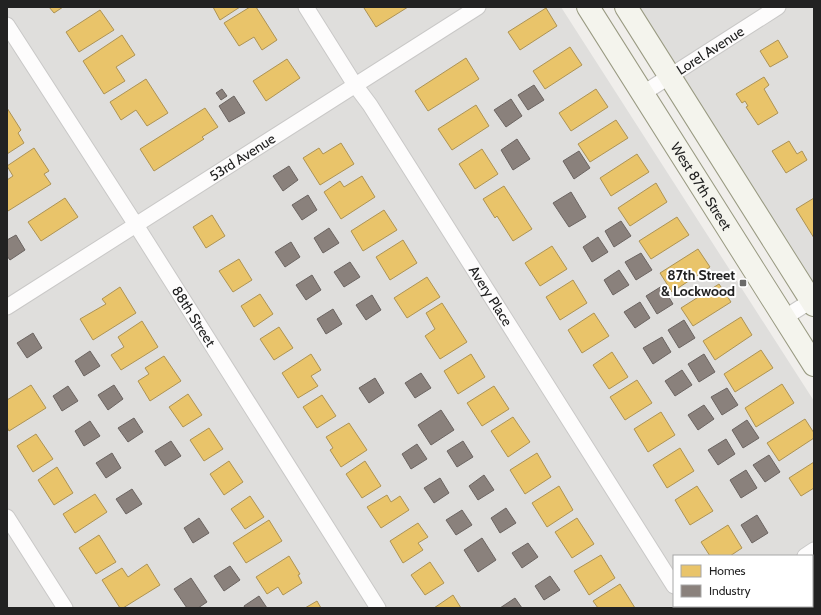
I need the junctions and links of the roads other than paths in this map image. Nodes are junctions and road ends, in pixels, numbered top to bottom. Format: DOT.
graph roads {
  1 [pos="306,7"];
  2 [pos="478,7"];
  3 [pos="588,7"];
  4 [pos="626,7"];
  5 [pos="778,7"];
  6 [pos="7,26"];
  7 [pos="670,76"];
  8 [pos="355,85"];
  9 [pos="642,94"];
  10 [pos="136,225"];
  11 [pos="813,302"];
  12 [pos="7,307"];
  13 [pos="784,318"];
  14 [pos="814,365"];
  15 [pos="7,517"];
  16 [pos="673,584"];
  17 [pos="65,608"];
  18 [pos="378,608"];
  1 -- 8 [label="street, Avery Place"];
  2 -- 8 [label="street, 53rd Avenue"];
  3 -- 9 [label="main road, West 87th Street"];
  4 -- 7 [label="main road"];
  5 -- 7 [label="street, Lorel Avenue"];
  6 -- 10 [label="street, 88th Street"];
  7 -- 9 [label="street, Lorel Avenue"];
  7 -- 11 [label="main road"];
  8 -- 10 [label="street, 53rd Avenue"];
  8 -- 16 [label="street, Avery Place"];
  9 -- 13 [label="main road, West 87th Street"];
  10 -- 12 [label="street, 53rd Avenue"];
  10 -- 18 [label="street, 88th Street"];
  11 -- 13 [label="street"];
  13 -- 14 [label="main road, West 87th Street"];
  15 -- 17 [label="street"];
}
